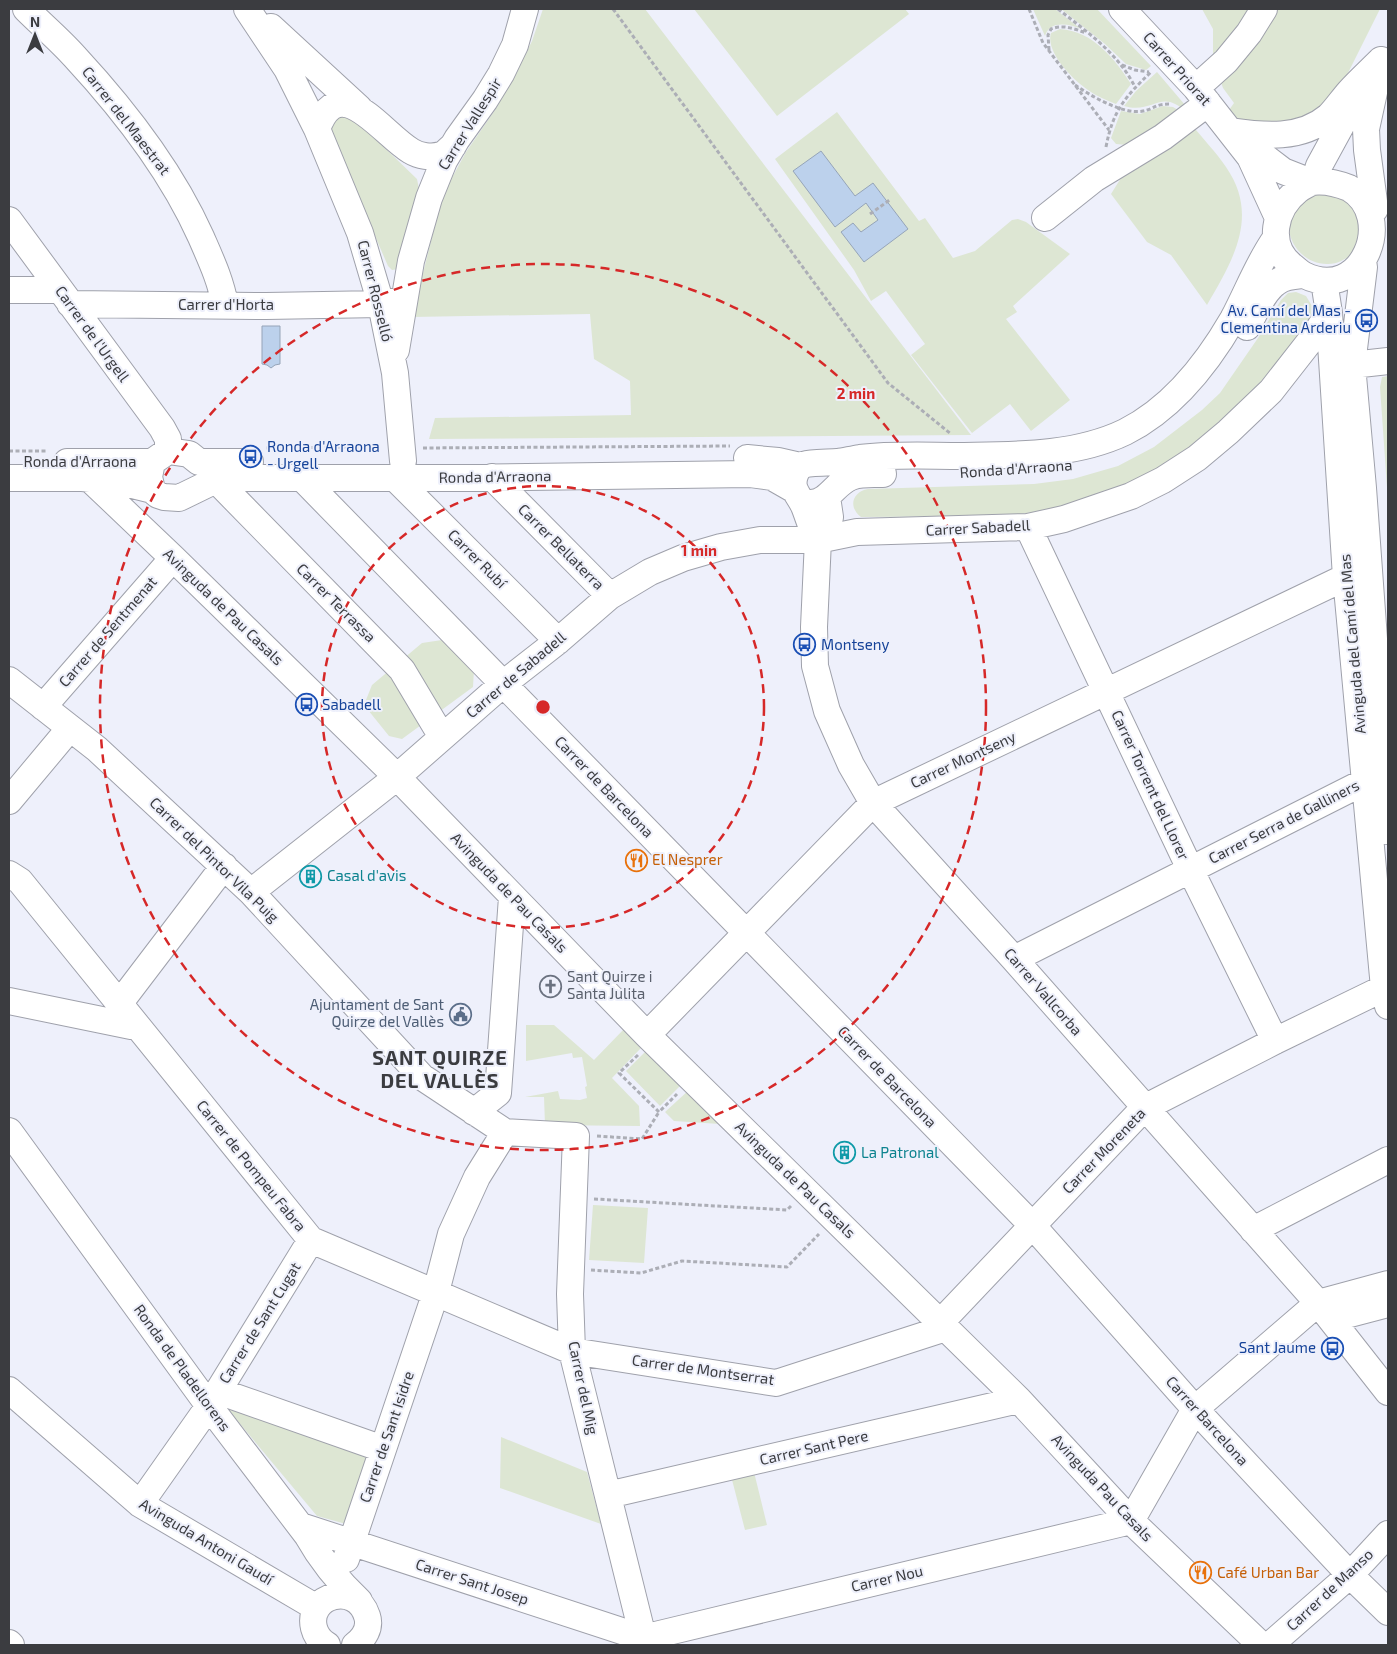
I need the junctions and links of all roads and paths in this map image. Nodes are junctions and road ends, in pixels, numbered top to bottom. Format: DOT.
graph roads {
  1 [pos="26,9"];
  2 [pos="249,9"];
  3 [pos="525,9"];
  4 [pos="613,9"];
  5 [pos="1029,9"];
  6 [pos="1058,9"];
  7 [pos="1122,9"];
  8 [pos="1264,9"];
  9 [pos="1094,37"];
  10 [pos="1049,51"];
  11 [pos="1385,54"];
  12 [pos="1122,65"];
  13 [pos="1156,66"];
  14 [pos="1150,72"];
  15 [pos="1071,81"];
  16 [pos="1135,87"];
  17 [pos="1198,103"];
  18 [pos="1119,107"];
  19 [pos="359,108"];
  20 [pos="317,129"];
  21 [pos="1109,130"];
  22 [pos="1230,131"];
  23 [pos="453,146"];
  24 [pos="1100,175"];
  25 [pos="1313,182"];
  26 [pos="891,199"];
  27 [pos="1381,213"];
  28 [pos="870,214"];
  29 [pos="1045,218"];
  30 [pos="9,220"];
  31 [pos="1276,228"];
  32 [pos="1364,267"];
  33 [pos="1314,278"];
  34 [pos="9,290"];
  35 [pos="65,297"];
  36 [pos="388,297"];
  37 [pos="225,306"];
  38 [pos="1328,314"];
  39 [pos="1388,361"];
  40 [pos="1352,365"];
  41 [pos="957,439"];
  42 [pos="731,446"];
  43 [pos="262,448"];
  44 [pos="9,451"];
  45 [pos="57,451"];
  46 [pos="160,456"];
  47 [pos="9,462"];
  48 [pos="399,463"];
  49 [pos="492,477"];
  50 [pos="9,478"];
  51 [pos="302,478"];
  52 [pos="90,479"];
  53 [pos="803,479"];
  54 [pos="187,484"];
  55 [pos="829,495"];
  56 [pos="1028,527"];
  57 [pos="818,540"];
  58 [pos="165,550"];
  59 [pos="1346,577"];
  60 [pos="610,596"];
  61 [pos="558,641"];
  62 [pos="9,680"];
  63 [pos="503,684"];
  64 [pos="1106,692"];
  65 [pos="43,707"];
  66 [pos="70,728"];
  67 [pos="442,737"];
  68 [pos="397,777"];
  69 [pos="1366,781"];
  70 [pos="9,801"];
  71 [pos="873,802"];
  72 [pos="1388,831"];
  73 [pos="224,866"];
  74 [pos="1190,869"];
  75 [pos="9,874"];
  76 [pos="251,892"];
  77 [pos="512,897"];
  78 [pos="746,933"];
  79 [pos="1014,959"];
  80 [pos="1386,997"];
  81 [pos="9,1001"];
  82 [pos="119,1004"];
  83 [pos="136,1025"];
  84 [pos="650,1038"];
  85 [pos="1274,1041"];
  86 [pos="692,1079"];
  87 [pos="1144,1108"];
  88 [pos="474,1112"];
  89 [pos="659,1112"];
  90 [pos="9,1131"];
  91 [pos="505,1132"];
  92 [pos="576,1136"];
  93 [pos="1388,1160"];
  94 [pos="806,1191"];
  95 [pos="574,1197"];
  96 [pos="834,1219"];
  97 [pos="1032,1225"];
  98 [pos="1253,1230"];
  99 [pos="311,1240"];
  100 [pos="571,1269"];
  101 [pos="1388,1284"];
  102 [pos="436,1292"];
  103 [pos="1388,1304"];
  104 [pos="1330,1318"];
  105 [pos="1388,1320"];
  106 [pos="943,1325"];
  107 [pos="572,1351"];
  108 [pos="9,1390"];
  109 [pos="1388,1392"];
  110 [pos="213,1398"];
  111 [pos="1019,1400"];
  112 [pos="1195,1409"];
  113 [pos="383,1449"];
  114 [pos="608,1495"];
  115 [pos="140,1504"];
  116 [pos="1131,1521"];
  117 [pos="301,1526"];
  118 [pos="1388,1534"];
  119 [pos="351,1543"];
  120 [pos="1350,1575"];
  121 [pos="338,1581"];
  122 [pos="359,1601"];
  123 [pos="317,1608"];
  124 [pos="1388,1612"];
  125 [pos="644,1641"];
  126 [pos="364,1643"];
  127 [pos="323,1644"];
  128 [pos="1261,1645"];
  129 [pos="1270,1645"];
  1 -- 37 [label="street, Carrer del Maestrat"];
  2 -- 19 [label="street, Carrer Rosselló"];
  2 -- 20 [label="street, Carrer Rosselló"];
  3 -- 23 [label="street, Carrer Vallespir"];
  4 -- 41 [label="path"];
  5 -- 10 [label="path"];
  6 -- 9 [label="path"];
  7 -- 17 [label="street, Carrer Priorat"];
  8 -- 17 [label="street"];
  9 -- 10 [label="path"];
  9 -- 12 [label="path"];
  10 -- 15 [label="path"];
  11 -- 22 [label="street"];
  11 -- 25 [label="street"];
  11 -- 27 [label="street"];
  12 -- 14 [label="path"];
  12 -- 16 [label="path"];
  13 -- 14 [label="path"];
  14 -- 16 [label="path"];
  15 -- 18 [label="path"];
  15 -- 21 [label="path"];
  16 -- 18 [label="path"];
  17 -- 18 [label="path"];
  17 -- 22 [label="street, Carrer Priorat"];
  17 -- 24 [label="street"];
  18 -- 21 [label="path"];
  19 -- 20 [label="street"];
  19 -- 23 [label="street, Carrer Rosselló"];
  20 -- 36 [label="street, Carrer Rosselló"];
  21 -- 24 [label="path"];
  22 -- 25 [label="street, Carrer Priorat"];
  22 -- 31 [label="street, Carrer Priorat"];
  23 -- 36 [label="street, Carrer Vallespir"];
  24 -- 29 [label="street"];
  25 -- 27 [label="street"];
  25 -- 31 [label="street"];
  26 -- 28 [label="path"];
  27 -- 32 [label="street"];
  30 -- 35 [label="street, Carrer de l'Urgell"];
  31 -- 33 [label="street"];
  31 -- 53 [label="street, Ronda d'Arraona"];
  32 -- 33 [label="street"];
  32 -- 40 [label="street, Avinguda del Camí del Mas"];
  33 -- 38 [label="street, Avinguda del Camí del Mas"];
  33 -- 55 [label="street, Ronda d'Arraona"];
  34 -- 35 [label="street, Carrer d'Horta"];
  35 -- 37 [label="street, Carrer d'Horta"];
  35 -- 46 [label="street, Carrer de l'Urgell"];
  36 -- 37 [label="street, Carrer d'Horta"];
  36 -- 48 [label="street, Carrer Rosselló"];
  38 -- 56 [label="street, Carrer Sabadell"];
  38 -- 59 [label="street, Avinguda del Camí del Mas"];
  39 -- 40 [label="street"];
  40 -- 72 [label="street, Avinguda del Camí del Mas"];
  42 -- 48 [label="path"];
  43 -- 48 [label="path"];
  44 -- 45 [label="path"];
  46 -- 47 [label="street, Ronda d'Arraona"];
  46 -- 54 [label="street, Ronda d'Arraona"];
  46 -- 54 [label="street, Ronda d'Arraona"];
  48 -- 49 [label="street, Ronda d'Arraona"];
  48 -- 51 [label="street, Ronda d'Arraona"];
  48 -- 53 [label="street, Ronda d'Arraona"];
  48 -- 54 [label="street, Ronda d'Arraona"];
  48 -- 61 [label="street, Carrer Rubí"];
  49 -- 53 [label="street, Ronda d'Arraona"];
  49 -- 60 [label="street, Carrer Bellaterra"];
  50 -- 52 [label="street, Ronda d'Arraona"];
  51 -- 54 [label="street, Ronda d'Arraona"];
  51 -- 63 [label="street, Carrer de Barcelona"];
  52 -- 54 [label="street, Ronda d'Arraona"];
  52 -- 58 [label="street"];
  53 -- 55 [label="street, Ronda d'Arraona"];
  53 -- 57 [label="street, Carrer Vallcorba"];
  54 -- 58 [label="street"];
  54 -- 67 [label="street, Carrer Terrassa"];
  55 -- 57 [label="street, Carrer Vallcorba"];
  56 -- 57 [label="street, Carrer Sabadell"];
  56 -- 64 [label="street, Carrer Torrent del Llorer"];
  57 -- 60 [label="street, Carrer de Sabadell"];
  57 -- 71 [label="street, Carrer Vallcorba"];
  58 -- 65 [label="street, Carrer de Sentmenat"];
  58 -- 68 [label="street, Avinguda de Pau Casals"];
  59 -- 64 [label="street, Carrer Montseny"];
  59 -- 69 [label="street, Avinguda del Camí del Mas"];
  60 -- 61 [label="street, Carrer de Sabadell"];
  61 -- 63 [label="street, Carrer de Sabadell"];
  62 -- 65 [label="street, Carrer del Pintor Vila Puig"];
  63 -- 67 [label="street, Carrer de Sabadell"];
  63 -- 78 [label="street, Carrer de Barcelona"];
  64 -- 71 [label="street, Carrer Montseny"];
  64 -- 74 [label="street, Carrer Torrent del Llorer"];
  65 -- 66 [label="street, Carrer del Pintor Vila Puig"];
  66 -- 70 [label="street"];
  66 -- 73 [label="street, Carrer del Pintor Vila Puig"];
  67 -- 68 [label="street, Carrer de Sabadell"];
  68 -- 76 [label="street, Carrer de Sabadell"];
  68 -- 77 [label="street, Avinguda de Pau Casals"];
  69 -- 74 [label="street, Carrer Serra de Galliners"];
  69 -- 80 [label="street, Avinguda del Camí del Mas"];
  71 -- 78 [label="street, Carrer Montseny"];
  71 -- 79 [label="street, Carrer Vallcorba"];
  73 -- 76 [label="street, Carrer del Pintor Vila Puig"];
  73 -- 82 [label="street"];
  74 -- 79 [label="street, Carrer Serra de Galliners"];
  74 -- 85 [label="street, Carrer Torrent del Llorer"];
  75 -- 82 [label="street, Carrer de Pompeu Fabra"];
  76 -- 88 [label="street, Carrer del Pintor Vila Puig"];
  77 -- 84 [label="street, Avinguda de Pau Casals"];
  77 -- 88 [label="street"];
  78 -- 84 [label="street, Carrer Montseny"];
  78 -- 97 [label="street, Carrer de Barcelona"];
  79 -- 87 [label="street, Carrer Vallcorba"];
  80 -- 85 [label="street, Carrer Moreneta"];
  81 -- 83 [label="street"];
  82 -- 83 [label="street, Carrer de Pompeu Fabra"];
  83 -- 99 [label="street, Carrer de Pompeu Fabra"];
  84 -- 86 [label="street, Avinguda de Pau Casals"];
  84 -- 89 [label="path"];
  85 -- 87 [label="street, Carrer Moreneta"];
  86 -- 89 [label="path"];
  86 -- 94 [label="street, Avinguda de Pau Casals"];
  87 -- 97 [label="street, Carrer Moreneta"];
  87 -- 98 [label="street, Carrer Vallcorba"];
  88 -- 91 [label="street, Carrer del Pintor Vila Puig"];
  89 -- 92 [label="path"];
  90 -- 110 [label="street, Ronda de Pladellorens"];
  91 -- 92 [label="street"];
  91 -- 102 [label="street, Carrer de Sant Isidre"];
  92 -- 95 [label="street, Carrer del Mig"];
  93 -- 98 [label="street"];
  94 -- 95 [label="path"];
  94 -- 96 [label="street, Avinguda de Pau Casals"];
  95 -- 100 [label="street, Carrer del Mig"];
  96 -- 100 [label="path"];
  96 -- 106 [label="street, Avinguda de Pau Casals"];
  97 -- 106 [label="street, Carrer Moreneta"];
  97 -- 112 [label="street, Carrer Barcelona"];
  98 -- 104 [label="street, Carrer Vallcorba"];
  99 -- 102 [label="street, Carrer de Pompeu Fabra"];
  99 -- 110 [label="street, Carrer de Sant Cugat"];
  100 -- 107 [label="street, Carrer del Mig"];
  101 -- 104 [label="street"];
  102 -- 107 [label="street, Carrer de Pompeu Fabra"];
  102 -- 113 [label="street, Carrer de Sant Isidre"];
  103 -- 104 [label="street"];
  104 -- 105 [label="street"];
  104 -- 109 [label="street, Carrer Vallcorba"];
  104 -- 112 [label="street"];
  106 -- 107 [label="street, Carrer de Montserrat"];
  106 -- 111 [label="street, Avinguda Pau Casals"];
  107 -- 114 [label="street, Carrer del Mig"];
  108 -- 115 [label="street, Avinguda Antoni Gaudí"];
  110 -- 113 [label="street"];
  110 -- 115 [label="street, Carrer de Sant Cugat"];
  110 -- 117 [label="street, Ronda de Pladellorens"];
  111 -- 114 [label="street, Carrer Sant Pere"];
  111 -- 116 [label="street, Avinguda Pau Casals"];
  112 -- 116 [label="street"];
  112 -- 120 [label="street, Carrer Barcelona"];
  113 -- 119 [label="street, Carrer de Sant Isidre"];
  114 -- 125 [label="street, Carrer del Mig"];
  115 -- 123 [label="street, Avinguda Antoni Gaudí"];
  116 -- 125 [label="street, Carrer Nou"];
  116 -- 128 [label="street, Avinguda Pau Casals"];
  117 -- 119 [label="street, Carrer Sant Josep"];
  117 -- 121 [label="street, Ronda de Pladellorens"];
  118 -- 120 [label="street, Carrer de Manso"];
  119 -- 121 [label="street, Carrer de Sant Isidre"];
  119 -- 125 [label="street, Carrer Sant Josep"];
  120 -- 124 [label="street, Carrer Barcelona"];
  120 -- 129 [label="street, Carrer de Manso"];
  121 -- 122 [label="street, Ronda de Pladellorens"];
  122 -- 123 [label="street"];
  122 -- 126 [label="street"];
  123 -- 127 [label="street"];
}
